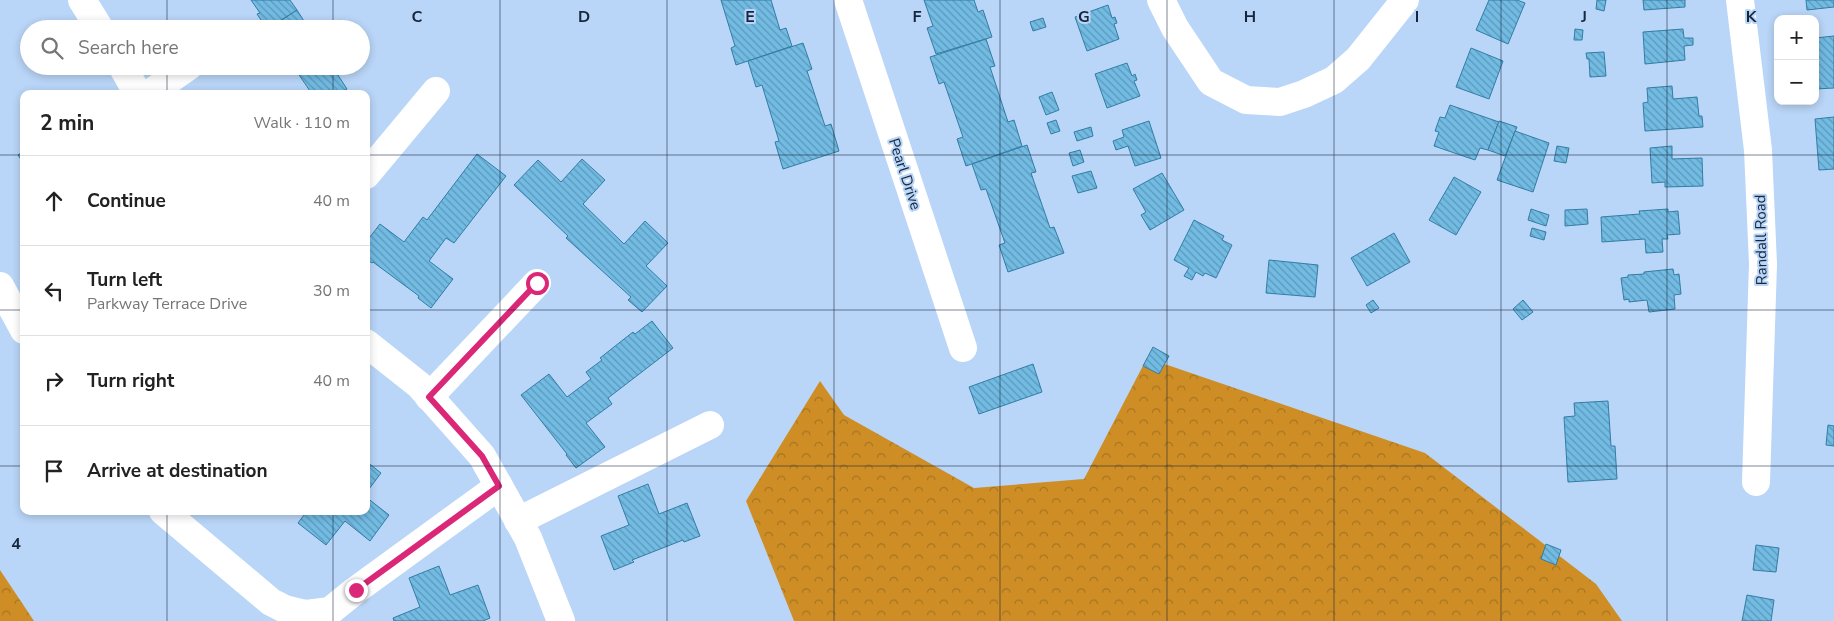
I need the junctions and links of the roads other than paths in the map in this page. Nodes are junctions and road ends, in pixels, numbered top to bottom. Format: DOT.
graph roads {
  1 [pos="82,0"];
  2 [pos="848,0"];
  3 [pos="1161,0"];
  4 [pos="1405,0"];
  5 [pos="1740,0"];
  6 [pos="94,20"];
  7 [pos="127,75"];
  8 [pos="176,75"];
  9 [pos="136,90"];
  10 [pos="154,90"];
  11 [pos="436,91"];
  12 [pos="370,170"];
  13 [pos="537,283"];
  14 [pos="0,286"];
  15 [pos="20,323"];
  16 [pos="370,346"];
  17 [pos="963,348"];
  18 [pos="429,397"];
  19 [pos="710,425"];
  20 [pos="1756,482"];
  21 [pos="499,486"];
  22 [pos="168,515"];
  23 [pos="518,521"];
  24 [pos="561,621"];
  1 -- 6 [label="street"];
  2 -- 17 [label="street, Pearl Drive"];
  3 -- 4 [label="street"];
  5 -- 20 [label="street, Randall Road"];
  7 -- 9 [label="street"];
  8 -- 10 [label="street"];
  11 -- 12 [label="street"];
  13 -- 18 [label="street"];
  14 -- 15 [label="street"];
  16 -- 18 [label="street"];
  18 -- 21 [label="street"];
  19 -- 23 [label="street"];
  21 -- 22 [label="street"];
  21 -- 23 [label="street"];
  23 -- 24 [label="street"];
}
